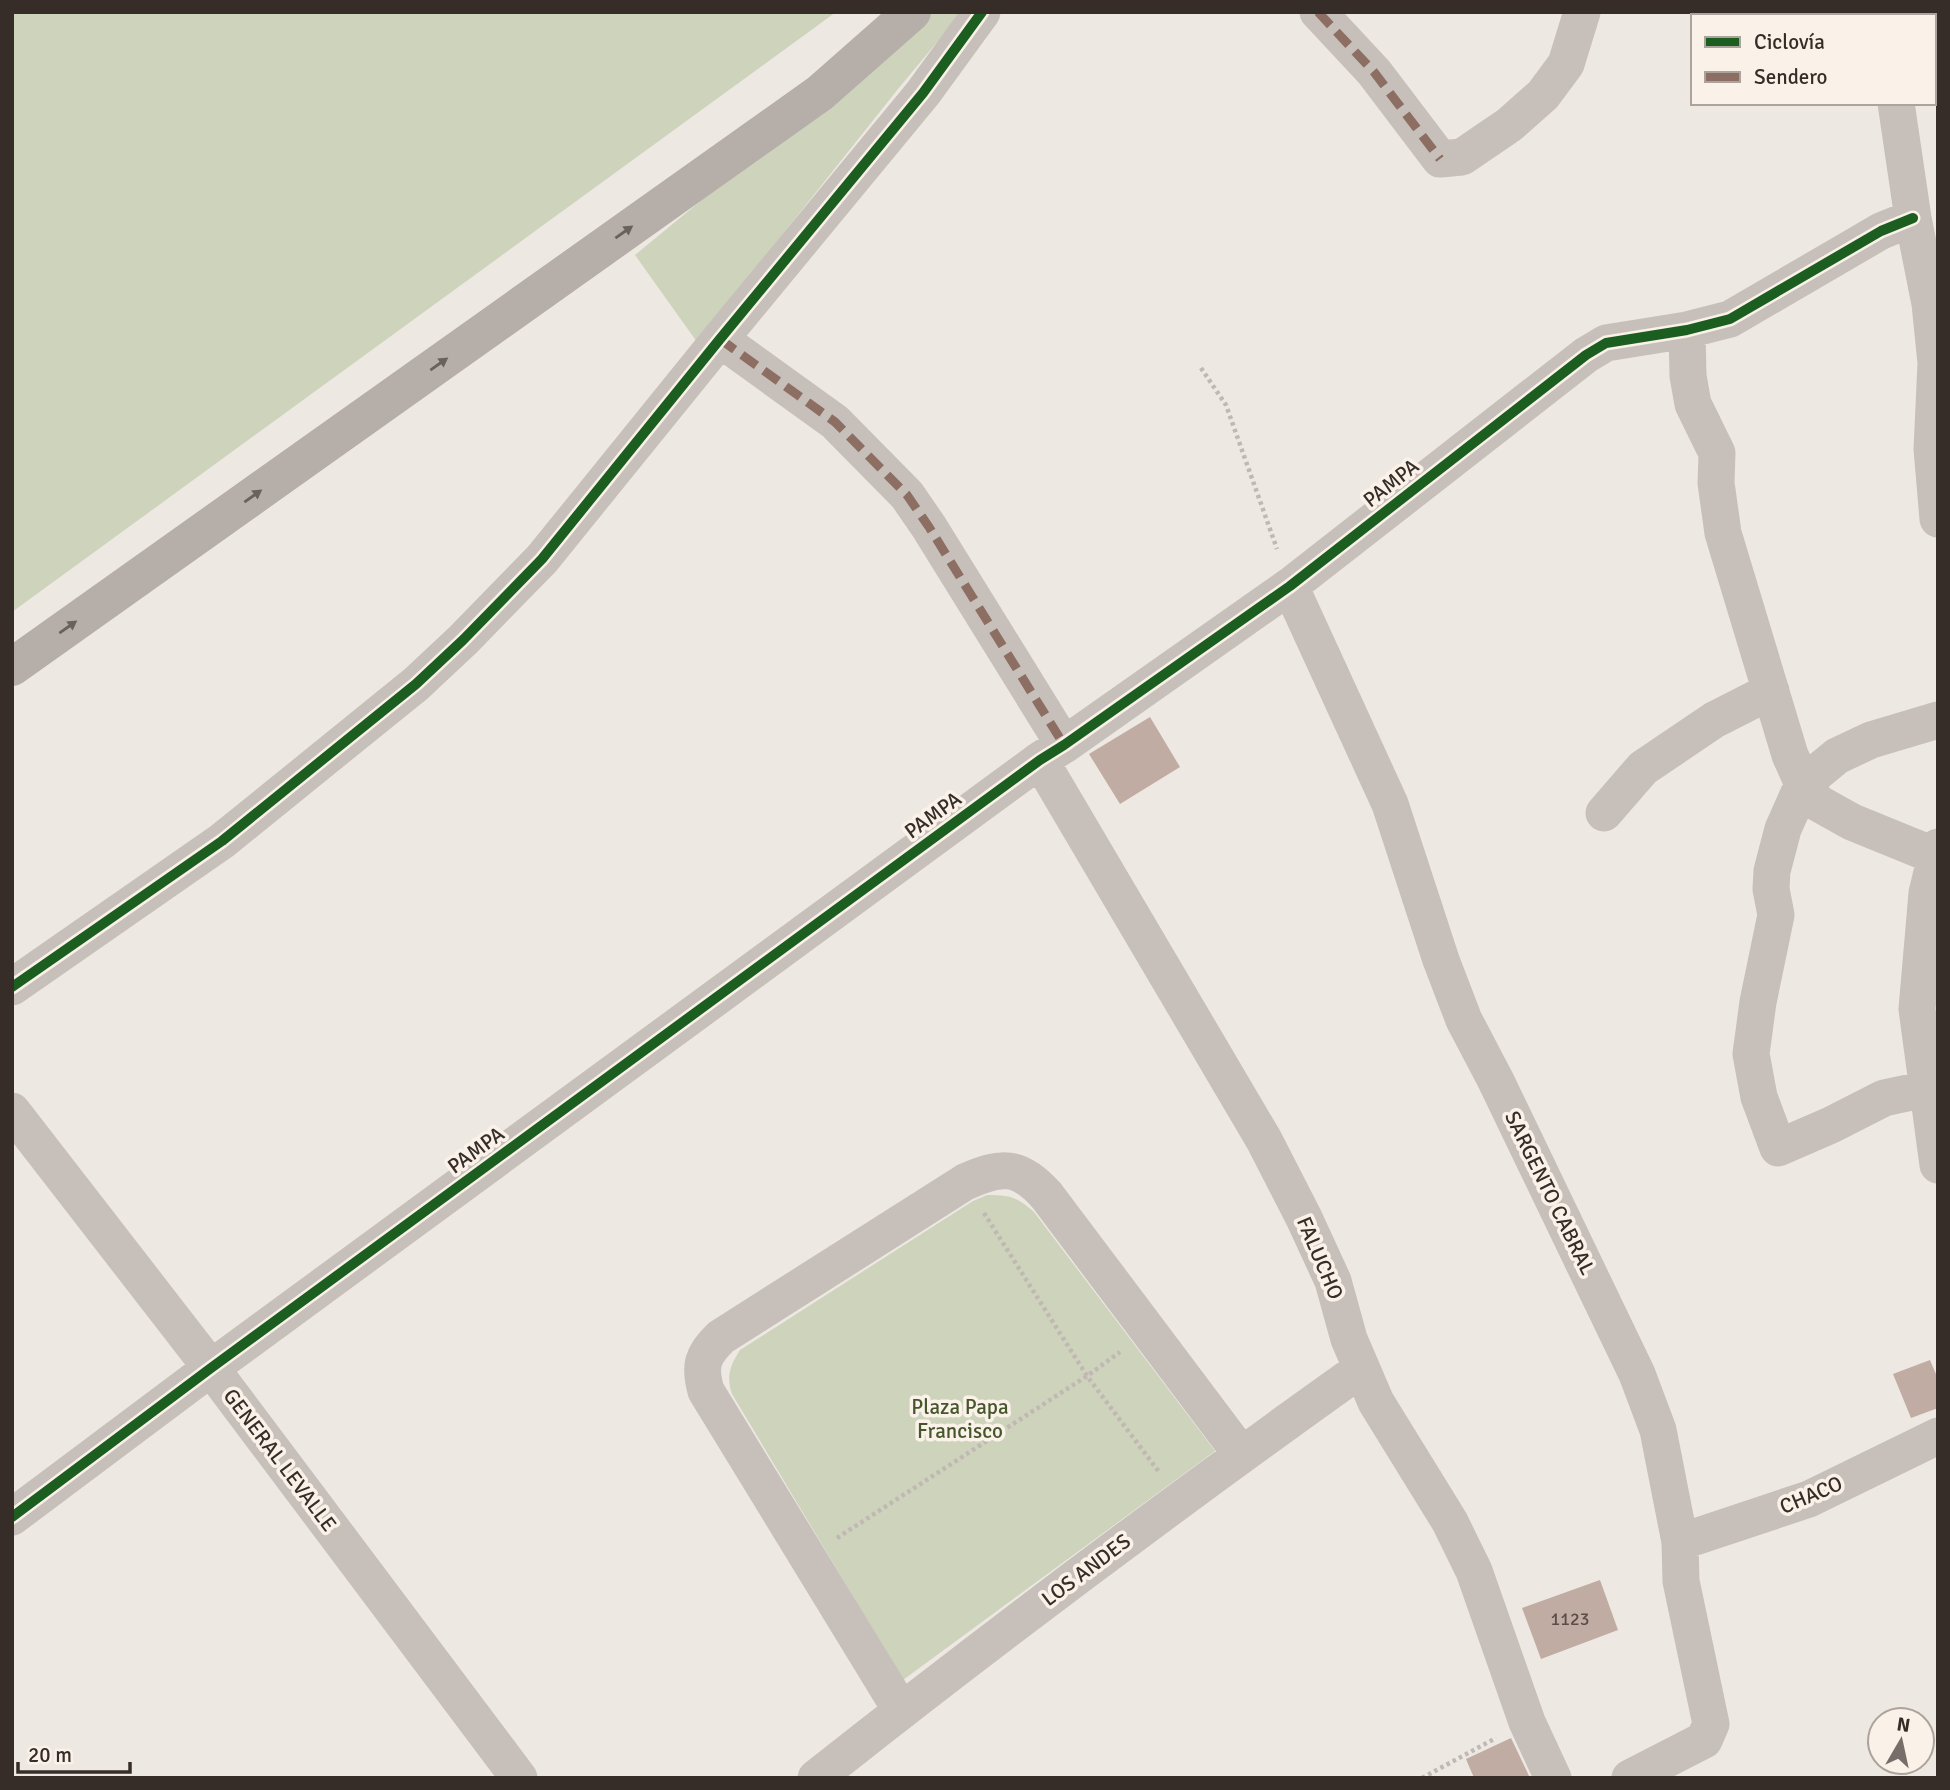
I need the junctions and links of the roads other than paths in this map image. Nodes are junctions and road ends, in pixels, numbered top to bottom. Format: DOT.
graph roads {
  1 [pos="912,12"];
  2 [pos="982,12"];
  3 [pos="1318,12"];
  4 [pos="1582,12"];
  5 [pos="1896,105"];
  6 [pos="1913,218"];
  7 [pos="1687,330"];
  8 [pos="720,339"];
  9 [pos="1938,519"];
  10 [pos="1290,586"];
  11 [pos="12,667"];
  12 [pos="1771,691"];
  13 [pos="1938,720"];
  14 [pos="1052,752"];
  15 [pos="1803,784"];
  16 [pos="1604,813"];
  17 [pos="1937,853"];
  18 [pos="12,987"];
  19 [pos="1926,1088"];
  20 [pos="12,1111"];
  21 [pos="1938,1166"];
  22 [pos="211,1368"];
  23 [pos="1361,1368"];
  24 [pos="1938,1436"];
  25 [pos="1241,1454"];
  26 [pos="12,1517"];
  27 [pos="1679,1542"];
  28 [pos="901,1710"];
  29 [pos="519,1778"];
  30 [pos="816,1778"];
  31 [pos="1553,1778"];
  32 [pos="1630,1778"];
  11 -- 1 [label="main road, one-way"];
  2 -- 8 [label="street"];
  3 -- 4 [label="street"];
  5 -- 6 [label="street"];
  6 -- 7 [label="street, PAMPA"];
  6 -- 9 [label="street"];
  7 -- 10 [label="street, PAMPA"];
  7 -- 12 [label="street"];
  8 -- 14 [label="street, FALUCHO"];
  8 -- 18 [label="street"];
  10 -- 14 [label="street, PAMPA"];
  10 -- 27 [label="street, SARGENTO CABRAL"];
  12 -- 15 [label="street"];
  12 -- 16 [label="street"];
  13 -- 15 [label="street"];
  14 -- 22 [label="street, PAMPA"];
  14 -- 23 [label="street, FALUCHO"];
  15 -- 17 [label="street"];
  15 -- 19 [label="street"];
  17 -- 19 [label="street"];
  19 -- 21 [label="street"];
  20 -- 22 [label="street, GENERAL LEVALLE"];
  22 -- 26 [label="street, PAMPA"];
  22 -- 29 [label="street, GENERAL LEVALLE"];
  23 -- 25 [label="street, LOS ANDES"];
  23 -- 31 [label="street, FALUCHO"];
  24 -- 27 [label="street, CHACO"];
  25 -- 28 [label="street, LOS ANDES"];
  25 -- 28 [label="street"];
  27 -- 32 [label="street, SARGENTO CABRAL"];
  28 -- 30 [label="street, LOS ANDES"];
}
